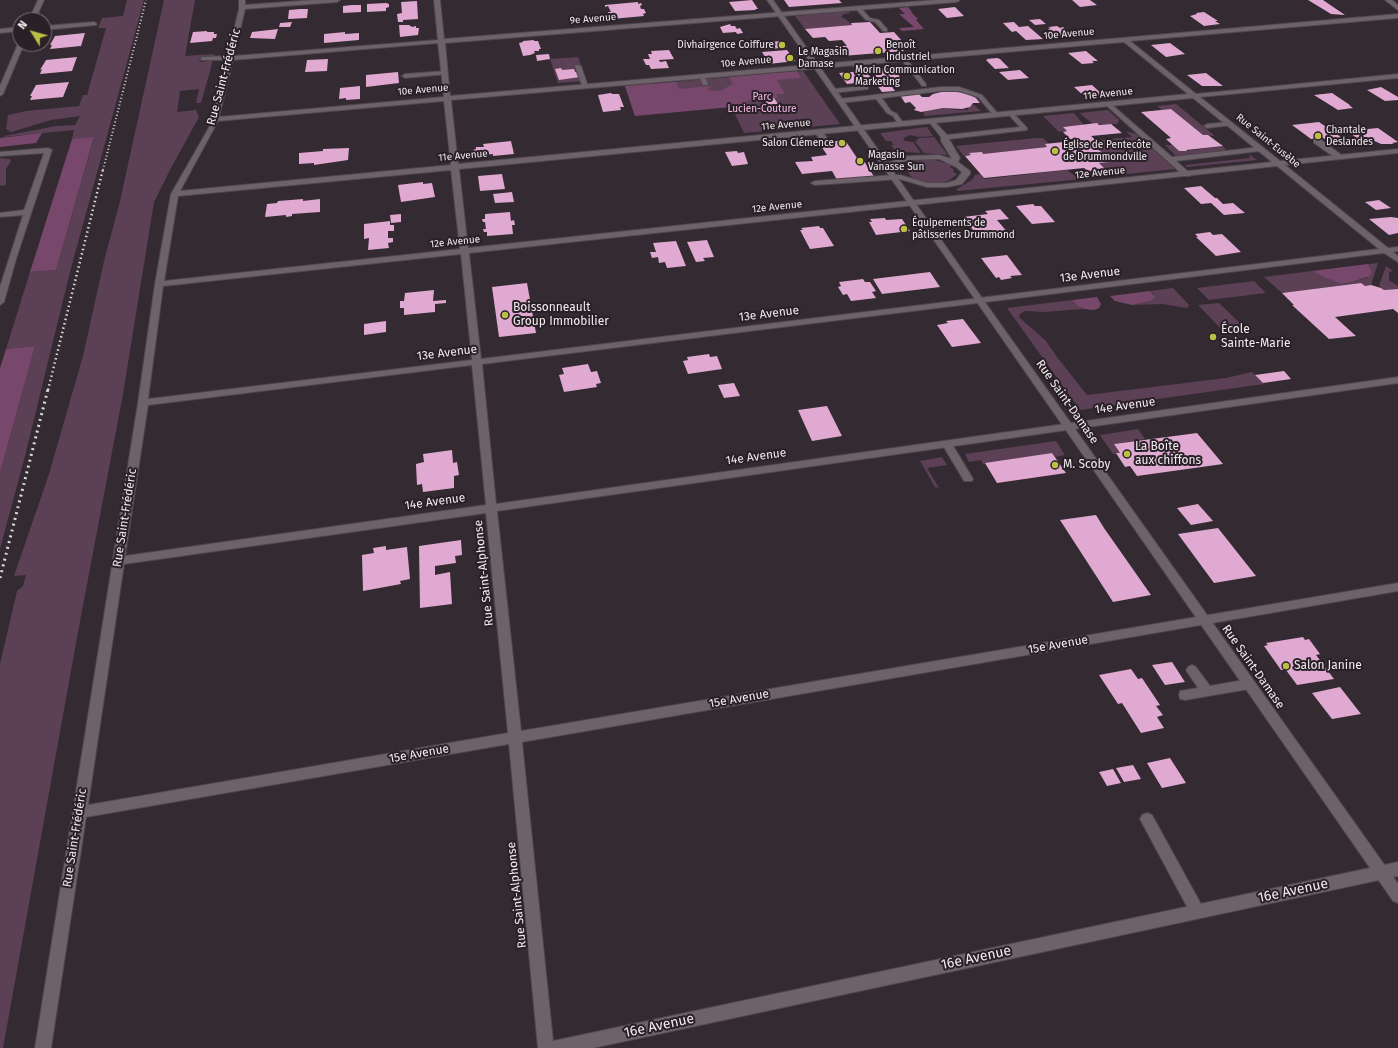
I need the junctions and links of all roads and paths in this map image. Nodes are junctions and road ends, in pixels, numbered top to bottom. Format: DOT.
graph roads {
  1 [pos="41,0"];
  2 [pos="337,0"];
  3 [pos="437,0"];
  4 [pos="770,0"];
  5 [pos="957,0"];
  6 [pos="1388,0"];
  7 [pos="242,3"];
  8 [pos="858,8"];
  9 [pos="1398,8"];
  10 [pos="36,12"];
  11 [pos="780,14"];
  12 [pos="1398,16"];
  13 [pos="94,24"];
  14 [pos="52,27"];
  15 [pos="12,30"];
  16 [pos="885,30"];
  17 [pos="0,31"];
  18 [pos="1124,39"];
  19 [pos="442,41"];
  20 [pos="18,52"];
  21 [pos="230,58"];
  22 [pos="903,58"];
  23 [pos="203,59"];
  24 [pos="854,63"];
  25 [pos="578,66"];
  26 [pos="815,66"];
  27 [pos="859,70"];
  28 [pos="445,73"];
  29 [pos="405,76"];
  30 [pos="702,76"];
  31 [pos="1398,76"];
  32 [pos="705,84"];
  33 [pos="924,85"];
  34 [pos="585,86"];
  35 [pos="866,88"];
  36 [pos="833,91"];
  37 [pos="0,94"];
  38 [pos="1196,96"];
  39 [pos="878,97"];
  40 [pos="447,98"];
  41 [pos="840,101"];
  42 [pos="1109,104"];
  43 [pos="1011,114"];
  44 [pos="996,115"];
  45 [pos="215,119"];
  46 [pos="931,121"];
  47 [pos="901,124"];
  48 [pos="1230,124"];
  49 [pos="1207,126"];
  50 [pos="859,128"];
  51 [pos="819,132"];
  52 [pos="945,137"];
  53 [pos="824,140"];
  54 [pos="1318,141"];
  55 [pos="1260,149"];
  56 [pos="1398,151"];
  57 [pos="0,154"];
  58 [pos="1340,158"];
  59 [pos="1170,159"];
  60 [pos="954,162"];
  61 [pos="1279,164"];
  62 [pos="885,165"];
  63 [pos="455,167"];
  64 [pos="1187,174"];
  65 [pos="893,177"];
  66 [pos="815,183"];
  67 [pos="954,184"];
  68 [pos="176,194"];
  69 [pos="958,198"];
  70 [pos="912,204"];
  71 [pos="28,212"];
  72 [pos="0,214"];
  73 [pos="1398,249"];
  74 [pos="1386,250"];
  75 [pos="466,252"];
  76 [pos="1398,260"];
  77 [pos="159,284"];
  78 [pos="979,300"];
  79 [pos="0,302"];
  80 [pos="476,361"];
  81 [pos="1398,380"];
  82 [pos="143,403"];
  83 [pos="1069,427"];
  84 [pos="947,444"];
  85 [pos="968,479"];
  86 [pos="490,508"];
  87 [pos="118,561"];
  88 [pos="1398,586"];
  89 [pos="1204,620"];
  90 [pos="1192,670"];
  91 [pos="1249,684"];
  92 [pos="1207,691"];
  93 [pos="1185,694"];
  94 [pos="514,738"];
  95 [pos="79,812"];
  96 [pos="1147,819"];
  97 [pos="1398,869"];
  98 [pos="1381,872"];
  99 [pos="1398,896"];
  100 [pos="1197,911"];
  101 [pos="43,1048"];
  102 [pos="546,1048"];
  103 [pos="555,1048"];
  1 -- 10 [label="street"];
  2 -- 7 [label="street"];
  3 -- 19 [label="street, Rue Saint-Alphonse"];
  4 -- 11 [label="street, Rue Saint-Damase"];
  5 -- 8 [label="street, 9e Avenue"];
  6 -- 9 [label="street"];
  7 -- 21 [label="street, Rue Saint-Frédéric"];
  8 -- 11 [label="street, 9e Avenue"];
  8 -- 16 [label="street"];
  11 -- 19 [label="street, 9e Avenue"];
  11 -- 26 [label="street, Rue Saint-Damase"];
  12 -- 18 [label="street, 10e Avenue"];
  13 -- 14 [label="street"];
  15 -- 17 [label="street"];
  18 -- 22 [label="street, 10e Avenue"];
  18 -- 38 [label="street, Rue Saint-Eusèbe"];
  19 -- 21 [label="street, 9e Avenue"];
  19 -- 28 [label="street, Rue Saint-Alphonse"];
  20 -- 37 [label="street"];
  21 -- 23 [label="street, 9e Avenue"];
  21 -- 45 [label="street, Rue Saint-Frédéric"];
  22 -- 24 [label="street, 10e Avenue"];
  22 -- 33 [label="street"];
  24 -- 26 [label="street, 10e Avenue"];
  24 -- 27 [label="street"];
  25 -- 34 [label="street"];
  26 -- 30 [label="street, 10e Avenue"];
  26 -- 36 [label="street, Rue Saint-Damase"];
  28 -- 29 [label="street"];
  28 -- 40 [label="street, Rue Saint-Alphonse"];
  30 -- 32 [label="street"];
  30 -- 34 [label="street, 10e Avenue"];
  31 -- 38 [label="street, 11e Avenue"];
  34 -- 40 [label="street, 10e Avenue"];
  35 -- 36 [label="street"];
  36 -- 41 [label="street, Rue Saint-Damase"];
  38 -- 42 [label="street, 11e Avenue"];
  38 -- 48 [label="street, Rue Saint-Eusèbe"];
  39 -- 41 [label="street"];
  39 -- 44 [label="street"];
  39 -- 47 [label="street"];
  40 -- 45 [label="street, 10e Avenue"];
  40 -- 63 [label="street, Rue Saint-Alphonse"];
  41 -- 50 [label="street, Rue Saint-Damase"];
  42 -- 43 [label="street, 11e Avenue"];
  42 -- 59 [label="street"];
  43 -- 44 [label="street, 11e Avenue"];
  43 -- 52 [label="street"];
  44 -- 46 [label="street, 11e Avenue"];
  45 -- 68 [label="street, Rue Saint-Frédéric"];
  46 -- 47 [label="street, 11e Avenue"];
  46 -- 52 [label="street"];
  47 -- 50 [label="street, 11e Avenue"];
  48 -- 49 [label="street"];
  48 -- 55 [label="street, Rue Saint-Eusèbe"];
  50 -- 51 [label="street, 11e Avenue"];
  50 -- 62 [label="street, Rue Saint-Damase"];
  51 -- 53 [label="street"];
  51 -- 63 [label="street, 11e Avenue"];
  52 -- 60 [label="street"];
  54 -- 58 [label="street"];
  55 -- 59 [label="street"];
  55 -- 61 [label="street, Rue Saint-Eusèbe"];
  56 -- 58 [label="street, 12e Avenue"];
  57 -- 71 [label="street"];
  58 -- 61 [label="street, 12e Avenue"];
  59 -- 64 [label="street"];
  60 -- 62 [label="street"];
  60 -- 67 [label="street"];
  61 -- 64 [label="street, 12e Avenue"];
  61 -- 74 [label="street, Rue Saint-Eusèbe"];
  62 -- 65 [label="street, Rue Saint-Damase"];
  63 -- 68 [label="street, 11e Avenue"];
  63 -- 75 [label="street, Rue Saint-Alphonse"];
  64 -- 69 [label="street, 12e Avenue"];
  65 -- 66 [label="street"];
  65 -- 67 [label="street"];
  65 -- 70 [label="street, Rue Saint-Damase"];
  67 -- 69 [label="street"];
  68 -- 77 [label="street, Rue Saint-Frédéric"];
  69 -- 70 [label="street, 12e Avenue"];
  70 -- 75 [label="street, 12e Avenue"];
  70 -- 78 [label="street, Rue Saint-Damase"];
  71 -- 72 [label="street"];
  71 -- 79 [label="street"];
  73 -- 74 [label="street, 13e Avenue"];
  74 -- 76 [label="street, Rue Saint-Eusèbe"];
  74 -- 78 [label="street, 13e Avenue"];
  75 -- 77 [label="street, 12e Avenue"];
  75 -- 80 [label="street, Rue Saint-Alphonse"];
  77 -- 82 [label="street, Rue Saint-Frédéric"];
  78 -- 80 [label="street, 13e Avenue"];
  78 -- 83 [label="street, Rue Saint-Damase"];
  80 -- 82 [label="street, 13e Avenue"];
  80 -- 86 [label="street, Rue Saint-Alphonse"];
  81 -- 83 [label="street, 14e Avenue"];
  82 -- 87 [label="street, Rue Saint-Frédéric"];
  83 -- 84 [label="street, 14e Avenue"];
  83 -- 89 [label="street, Rue Saint-Damase"];
  84 -- 85 [label="street"];
  84 -- 86 [label="street, 14e Avenue"];
  86 -- 87 [label="street, 14e Avenue"];
  86 -- 94 [label="street, Rue Saint-Alphonse"];
  87 -- 95 [label="street, Rue Saint-Frédéric"];
  88 -- 89 [label="street, 15e Avenue"];
  89 -- 91 [label="street, Rue Saint-Damase"];
  89 -- 94 [label="street, 15e Avenue"];
  90 -- 92 [label="street"];
  91 -- 92 [label="street"];
  91 -- 98 [label="street, Rue Saint-Damase"];
  92 -- 93 [label="street"];
  94 -- 95 [label="street, 15e Avenue"];
  94 -- 102 [label="street, Rue Saint-Alphonse"];
  95 -- 101 [label="street, Rue Saint-Frédéric"];
  96 -- 100 [label="street"];
  97 -- 98 [label="street, 16e Avenue"];
  98 -- 99 [label="street, Rue Saint-Damase"];
  98 -- 100 [label="street, 16e Avenue"];
  100 -- 103 [label="street, 16e Avenue"];
}
